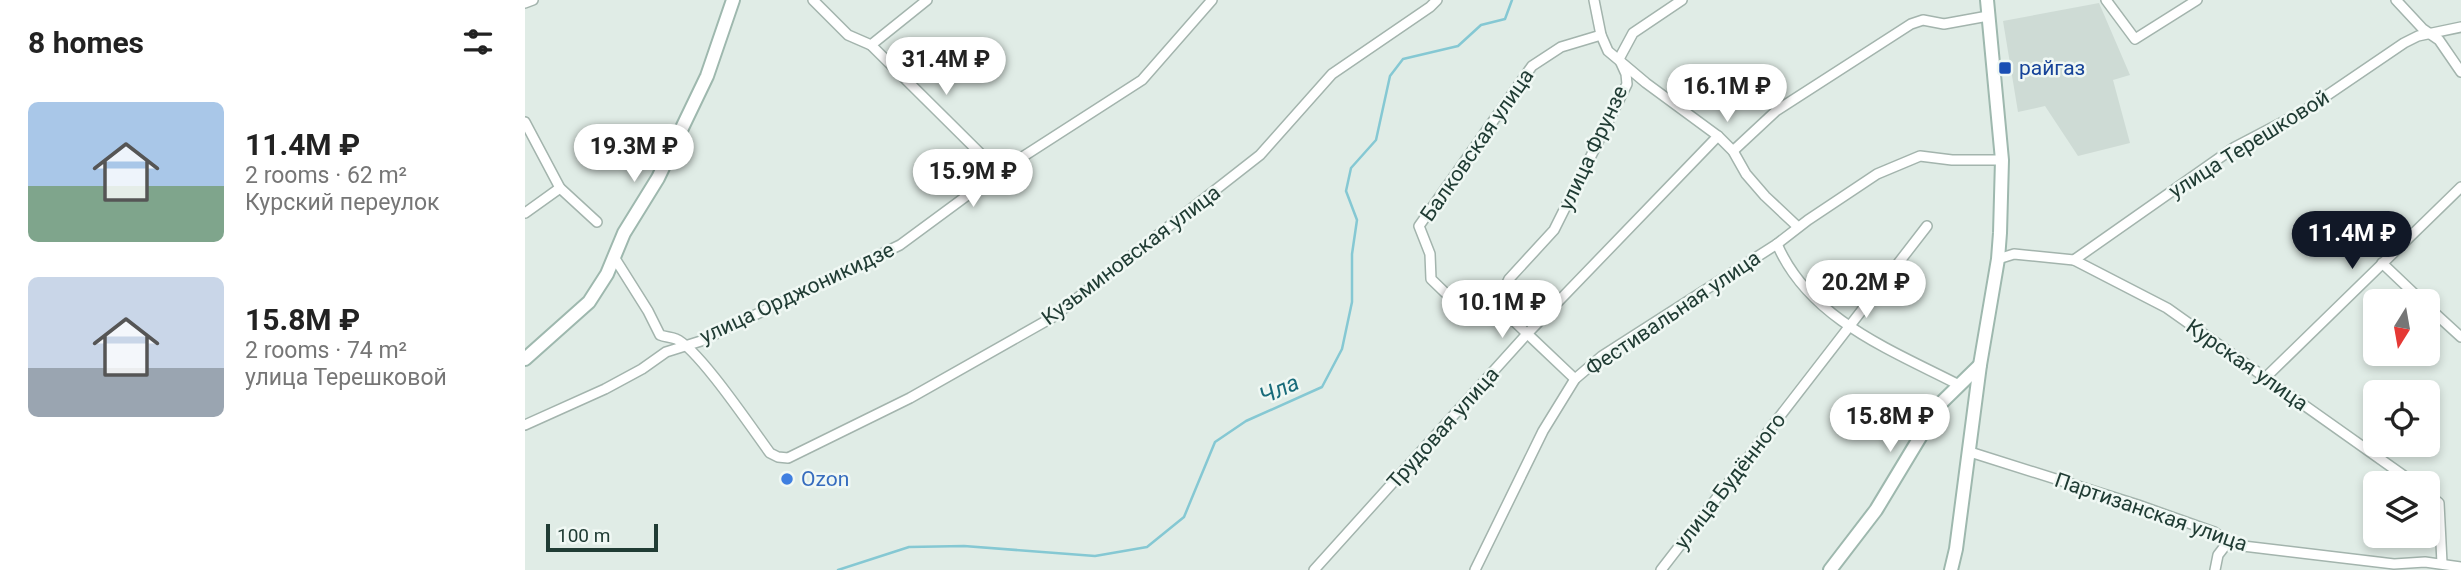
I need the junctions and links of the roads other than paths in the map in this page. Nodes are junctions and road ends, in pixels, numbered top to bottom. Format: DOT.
graph roads {
  1 [pos="533,0"];
  2 [pos="733,0"];
  3 [pos="813,0"];
  4 [pos="927,0"];
  5 [pos="1212,0"];
  6 [pos="1437,0"];
  7 [pos="1594,0"];
  8 [pos="1682,0"];
  9 [pos="1987,0"];
  10 [pos="2106,0"];
  11 [pos="2197,0"];
  12 [pos="2396,0"];
  13 [pos="525,3"];
  14 [pos="1988,16"];
  15 [pos="2461,27"];
  16 [pos="1601,35"];
  17 [pos="2430,35"];
  18 [pos="870,45"];
  19 [pos="1619,59"];
  20 [pos="2461,72"];
  21 [pos="525,122"];
  22 [pos="1718,136"];
  23 [pos="1733,151"];
  24 [pos="2002,160"];
  25 [pos="999,172"];
  26 [pos="2461,187"];
  27 [pos="561,188"];
  28 [pos="525,213"];
  29 [pos="597,222"];
  30 [pos="1927,226"];
  31 [pos="1798,227"];
  32 [pos="1777,244"];
  33 [pos="614,257"];
  34 [pos="1998,258"];
  35 [pos="2074,260"];
  36 [pos="2382,264"];
  37 [pos="2409,289"];
  38 [pos="1497,305"];
  39 [pos="2440,318"];
  40 [pos="1849,327"];
  41 [pos="1526,335"];
  42 [pos="2461,337"];
  43 [pos="685,345"];
  44 [pos="525,359"];
  45 [pos="1980,365"];
  46 [pos="2265,378"];
  47 [pos="1575,379"];
  48 [pos="1959,385"];
  49 [pos="525,425"];
  50 [pos="1970,452"];
  51 [pos="2397,471"];
  52 [pos="2440,533"];
  53 [pos="2228,542"];
  54 [pos="2442,563"];
  55 [pos="2461,567"];
  56 [pos="1314,570"];
  57 [pos="1475,570"];
  58 [pos="1661,570"];
  59 [pos="1830,570"];
  60 [pos="1951,570"];
  61 [pos="2215,570"];
  1 -- 13 [label="street"];
  2 -- 33 [label="street"];
  3 -- 18 [label="street"];
  4 -- 18 [label="street"];
  5 -- 25 [label="street, улица Орджоникидзе"];
  6 -- 43 [label="street, Кузьминовская улица"];
  7 -- 16 [label="street"];
  8 -- 19 [label="street, улица Фрунзе"];
  9 -- 14 [label="street"];
  10 -- 11 [label="street"];
  12 -- 17 [label="street"];
  14 -- 23 [label="street"];
  14 -- 24 [label="street"];
  15 -- 17 [label="street, улица Терешковой"];
  16 -- 19 [label="street"];
  16 -- 38 [label="street, Балковская улица"];
  17 -- 20 [label="street"];
  17 -- 35 [label="street, улица Терешковой"];
  18 -- 25 [label="street"];
  19 -- 22 [label="street"];
  19 -- 38 [label="street, улица Фрунзе"];
  21 -- 27 [label="street"];
  22 -- 23 [label="street"];
  22 -- 41 [label="street, Трудовая улица"];
  23 -- 31 [label="street"];
  24 -- 31 [label="street, Фестивальная улица"];
  24 -- 34 [label="street"];
  25 -- 43 [label="street, улица Орджоникидзе"];
  26 -- 36 [label="street"];
  27 -- 28 [label="street"];
  27 -- 29 [label="street"];
  30 -- 40 [label="street, улица Будённого"];
  31 -- 32 [label="street, Фестивальная улица"];
  32 -- 40 [label="street"];
  32 -- 47 [label="street, Фестивальная улица"];
  33 -- 43 [label="street"];
  33 -- 44 [label="street"];
  34 -- 35 [label="street"];
  34 -- 45 [label="street"];
  35 -- 46 [label="street, Курская улица"];
  36 -- 37 [label="street"];
  36 -- 46 [label="street"];
  38 -- 41 [label="street"];
  39 -- 42 [label="street"];
  40 -- 48 [label="street"];
  40 -- 58 [label="street, улица Будённого"];
  41 -- 47 [label="street"];
  41 -- 56 [label="street, Трудовая улица"];
  43 -- 49 [label="street, улица Орджоникидзе"];
  45 -- 48 [label="street"];
  45 -- 50 [label="street"];
  46 -- 51 [label="street, Курская улица"];
  47 -- 57 [label="street, Фестивальная улица"];
  48 -- 59 [label="street"];
  50 -- 53 [label="street, Партизанская улица"];
  50 -- 60 [label="street"];
  52 -- 54 [label="street"];
  53 -- 54 [label="street, Партизанская улица"];
  53 -- 61 [label="street"];
  54 -- 55 [label="street, Партизанская улица"];
}
